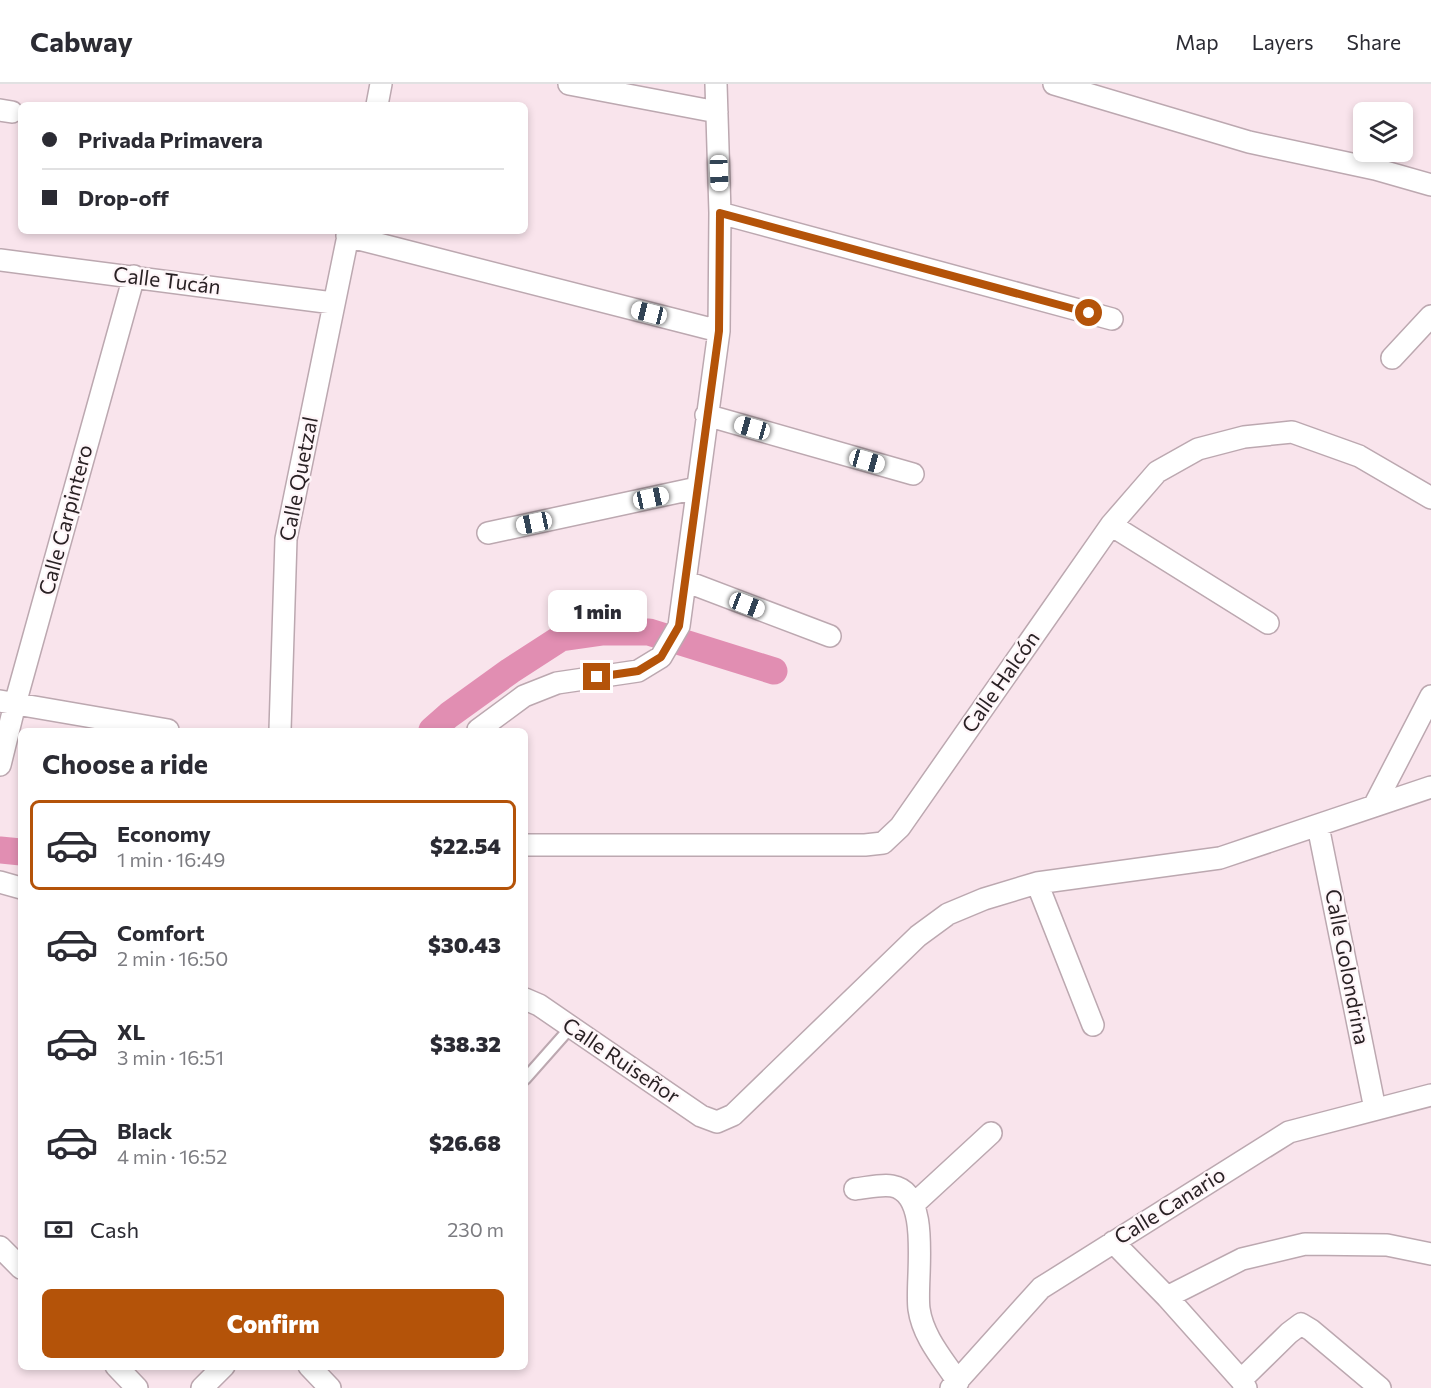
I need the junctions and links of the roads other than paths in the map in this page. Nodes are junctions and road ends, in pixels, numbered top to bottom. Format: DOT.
graph roads {
  1 [pos="381,84"];
  2 [pos="569,84"];
  3 [pos="716,84"];
  4 [pos="1054,84"];
  5 [pos="602,87"];
  6 [pos="378,102"];
  7 [pos="717,112"];
  8 [pos="1431,185"];
  9 [pos="720,213"];
  10 [pos="348,234"];
  11 [pos="0,260"];
  12 [pos="134,276"];
  13 [pos="333,303"];
  14 [pos="1431,316"];
  15 [pos="1112,319"];
  16 [pos="719,331"];
  17 [pos="1392,358"];
  18 [pos="706,415"];
  19 [pos="914,474"];
  20 [pos="697,488"];
  21 [pos="1431,497"];
  22 [pos="1111,525"];
  23 [pos="488,533"];
  24 [pos="685,581"];
  25 [pos="1268,623"];
  26 [pos="830,636"];
  27 [pos="1431,696"];
  28 [pos="8,702"];
  29 [pos="157,728"];
  30 [pos="280,728"];
  31 [pos="481,728"];
  32 [pos="0,765"];
  33 [pos="1431,787"];
  34 [pos="1374,806"];
  35 [pos="1318,826"];
  36 [pos="528,845"];
  37 [pos="0,882"];
  38 [pos="1036,883"];
  39 [pos="18,887"];
  40 [pos="528,1000"];
  41 [pos="1093,1025"];
  42 [pos="571,1028"];
  43 [pos="528,1076"];
  44 [pos="1431,1095"];
  45 [pos="1375,1109"];
  46 [pos="991,1133"];
  47 [pos="855,1189"];
  48 [pos="914,1204"];
  49 [pos="1113,1242"];
  50 [pos="0,1247"];
  51 [pos="1431,1254"];
  52 [pos="18,1265"];
  53 [pos="1167,1297"];
  54 [pos="120,1370"];
  55 [pos="220,1370"];
  56 [pos="313,1370"];
  57 [pos="1244,1384"];
  58 [pos="955,1385"];
  59 [pos="137,1388"];
  60 [pos="202,1388"];
  61 [pos="330,1388"];
  62 [pos="1380,1388"];
  1 -- 6 [label="street"];
  2 -- 5 [label="street"];
  3 -- 7 [label="street"];
  4 -- 8 [label="street"];
  5 -- 7 [label="street"];
  7 -- 9 [label="street"];
  9 -- 15 [label="street"];
  9 -- 16 [label="street"];
  10 -- 13 [label="street, Calle Quetzal"];
  10 -- 16 [label="street"];
  11 -- 12 [label="street, Calle Tucán"];
  12 -- 13 [label="street, Calle Tucán"];
  12 -- 28 [label="street, Calle Carpintero"];
  13 -- 30 [label="street, Calle Quetzal"];
  14 -- 17 [label="street"];
  16 -- 18 [label="street"];
  18 -- 19 [label="street"];
  18 -- 20 [label="street"];
  20 -- 23 [label="street"];
  20 -- 24 [label="street"];
  21 -- 22 [label="street, Calle Halcón"];
  22 -- 25 [label="street"];
  22 -- 36 [label="street, Calle Halcón"];
  24 -- 26 [label="street"];
  24 -- 31 [label="street"];
  27 -- 34 [label="street"];
  28 -- 29 [label="street"];
  28 -- 32 [label="street, Calle Carpintero"];
  33 -- 34 [label="street"];
  34 -- 35 [label="street"];
  35 -- 38 [label="street"];
  35 -- 45 [label="street, Calle Golondrina"];
  37 -- 39 [label="street"];
  38 -- 41 [label="street"];
  38 -- 42 [label="street, Calle Ruiseñor"];
  40 -- 42 [label="street, Calle Ruiseñor"];
  42 -- 43 [label="lane"];
  44 -- 45 [label="street, Calle Canario"];
  45 -- 49 [label="street, Calle Canario"];
  46 -- 48 [label="street"];
  47 -- 48 [label="street"];
  48 -- 58 [label="street"];
  49 -- 53 [label="street"];
  49 -- 58 [label="street, Calle Canario"];
  50 -- 52 [label="street"];
  51 -- 53 [label="street"];
  53 -- 57 [label="street"];
  54 -- 59 [label="street"];
  55 -- 60 [label="street"];
  56 -- 61 [label="street"];
  57 -- 62 [label="street"];
}
